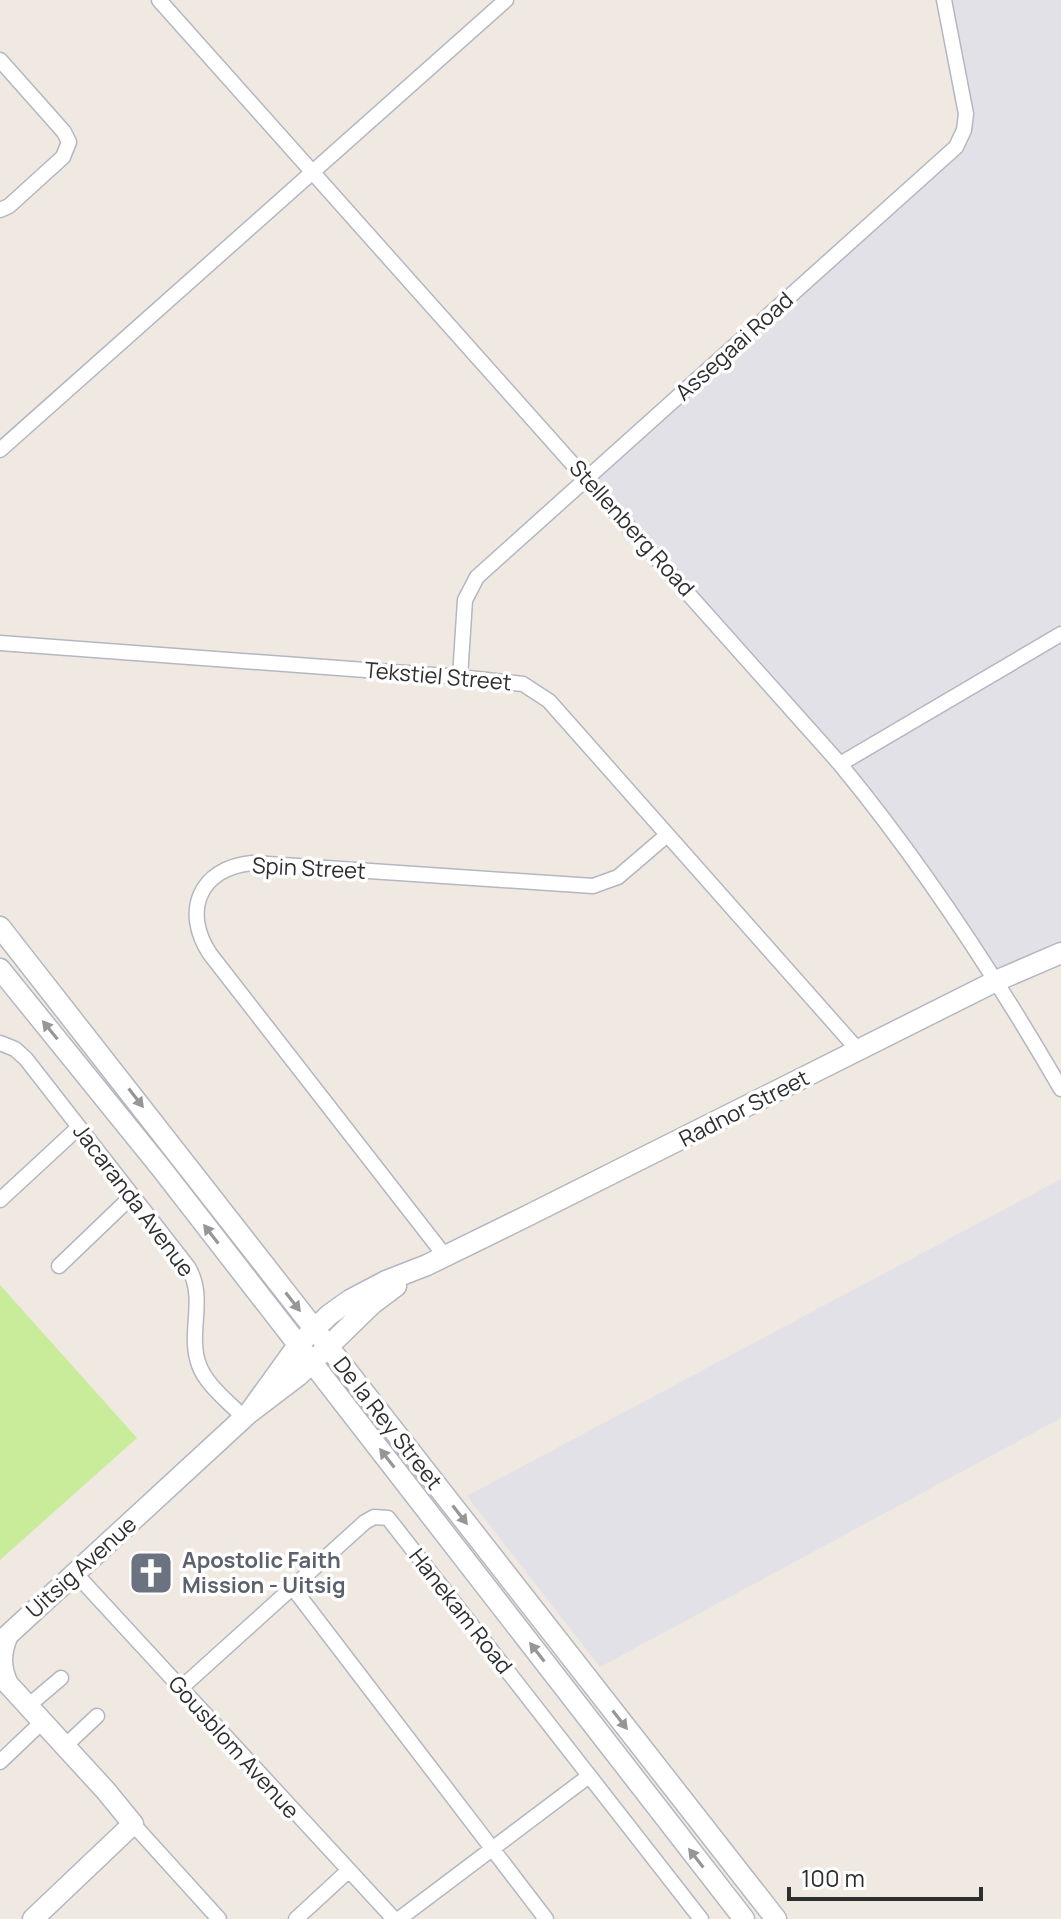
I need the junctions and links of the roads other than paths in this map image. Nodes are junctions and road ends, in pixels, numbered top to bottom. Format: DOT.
graph roads {
  1 [pos="159,0"];
  2 [pos="506,0"];
  3 [pos="944,0"];
  4 [pos="0,60"];
  5 [pos="312,172"];
  6 [pos="0,210"];
  7 [pos="0,450"];
  8 [pos="587,477"];
  9 [pos="1061,634"];
  10 [pos="0,643"];
  11 [pos="460,677"];
  12 [pos="840,764"];
  13 [pos="667,835"];
  14 [pos="0,927"];
  15 [pos="1061,953"];
  16 [pos="0,969"];
  17 [pos="996,981"];
  18 [pos="0,1043"];
  19 [pos="858,1050"];
  20 [pos="1061,1089"];
  21 [pos="79,1127"];
  22 [pos="132,1196"];
  23 [pos="0,1200"];
  24 [pos="436,1260"];
  25 [pos="59,1266"];
  26 [pos="314,1328"];
  27 [pos="298,1345"];
  28 [pos="329,1347"];
  29 [pos="312,1363"];
  30 [pos="246,1415"];
  31 [pos="75,1573"];
  32 [pos="293,1588"];
  33 [pos="61,1678"];
  34 [pos="181,1688"];
  35 [pos="35,1714"];
  36 [pos="97,1716"];
  37 [pos="65,1746"];
  38 [pos="0,1762"];
  39 [pos="589,1776"];
  40 [pos="133,1824"];
  41 [pos="492,1849"];
  42 [pos="348,1871"];
  43 [pos="33,1919"];
  44 [pos="219,1919"];
  45 [pos="296,1919"];
  46 [pos="396,1919"];
  47 [pos="546,1919"];
  48 [pos="700,1919"];
  49 [pos="744,1919"];
  50 [pos="776,1919"];
  1 -- 5 [label="street, Stellenberg Road"];
  2 -- 5 [label="street"];
  3 -- 8 [label="street, Assegaai Road"];
  4 -- 6 [label="street"];
  5 -- 7 [label="street"];
  5 -- 8 [label="street, Stellenberg Road"];
  8 -- 11 [label="street, Assegaai Road"];
  8 -- 12 [label="street, Stellenberg Road"];
  9 -- 12 [label="street"];
  10 -- 11 [label="street, Tekstiel Street"];
  11 -- 13 [label="street, Tekstiel Street"];
  12 -- 17 [label="street, Stellenberg Road"];
  13 -- 19 [label="street, Tekstiel Street"];
  13 -- 24 [label="street, Spin Street"];
  14 -- 26 [label="main road, De la Rey Street, one-way"];
  15 -- 17 [label="main road, Radnor Street"];
  27 -- 16 [label="main road, De la Rey Street, one-way"];
  17 -- 19 [label="main road, Radnor Street"];
  17 -- 20 [label="street, Stellenberg Road"];
  18 -- 21 [label="street, Jacaranda Avenue"];
  19 -- 24 [label="main road, Radnor Street"];
  21 -- 22 [label="street, Jacaranda Avenue"];
  21 -- 23 [label="street"];
  22 -- 25 [label="street"];
  22 -- 30 [label="street, Jacaranda Avenue"];
  24 -- 26 [label="main road, Radnor Street"];
  24 -- 28 [label="main road, Radnor Street"];
  26 -- 27 [label="main road, Radnor Street"];
  26 -- 28 [label="main road, De la Rey Street"];
  27 -- 29 [label="main road, De la Rey Street"];
  27 -- 30 [label="main road, Uitsig Avenue"];
  28 -- 29 [label="main road, Radnor Street"];
  28 -- 50 [label="main road, De la Rey Street, one-way"];
  29 -- 30 [label="main road, Uitsig Avenue"];
  49 -- 29 [label="main road, De la Rey Street, one-way"];
  30 -- 31 [label="main road, Uitsig Avenue"];
  31 -- 34 [label="street, Gousblom Avenue"];
  31 -- 35 [label="main road, Uitsig Avenue"];
  32 -- 34 [label="street, Hanekam Road"];
  32 -- 39 [label="street, Hanekam Road"];
  32 -- 41 [label="street"];
  33 -- 35 [label="street"];
  34 -- 42 [label="street, Gousblom Avenue"];
  35 -- 37 [label="main road, Uitsig Avenue"];
  35 -- 38 [label="street"];
  36 -- 37 [label="street"];
  37 -- 40 [label="main road, Uitsig Avenue"];
  39 -- 41 [label="street"];
  39 -- 48 [label="street, Hanekam Road"];
  40 -- 43 [label="main road"];
  40 -- 44 [label="street, Uitsig Avenue"];
  41 -- 46 [label="street"];
  41 -- 47 [label="street"];
  42 -- 45 [label="street"];
  42 -- 46 [label="street, Gousblom Avenue"];
}
